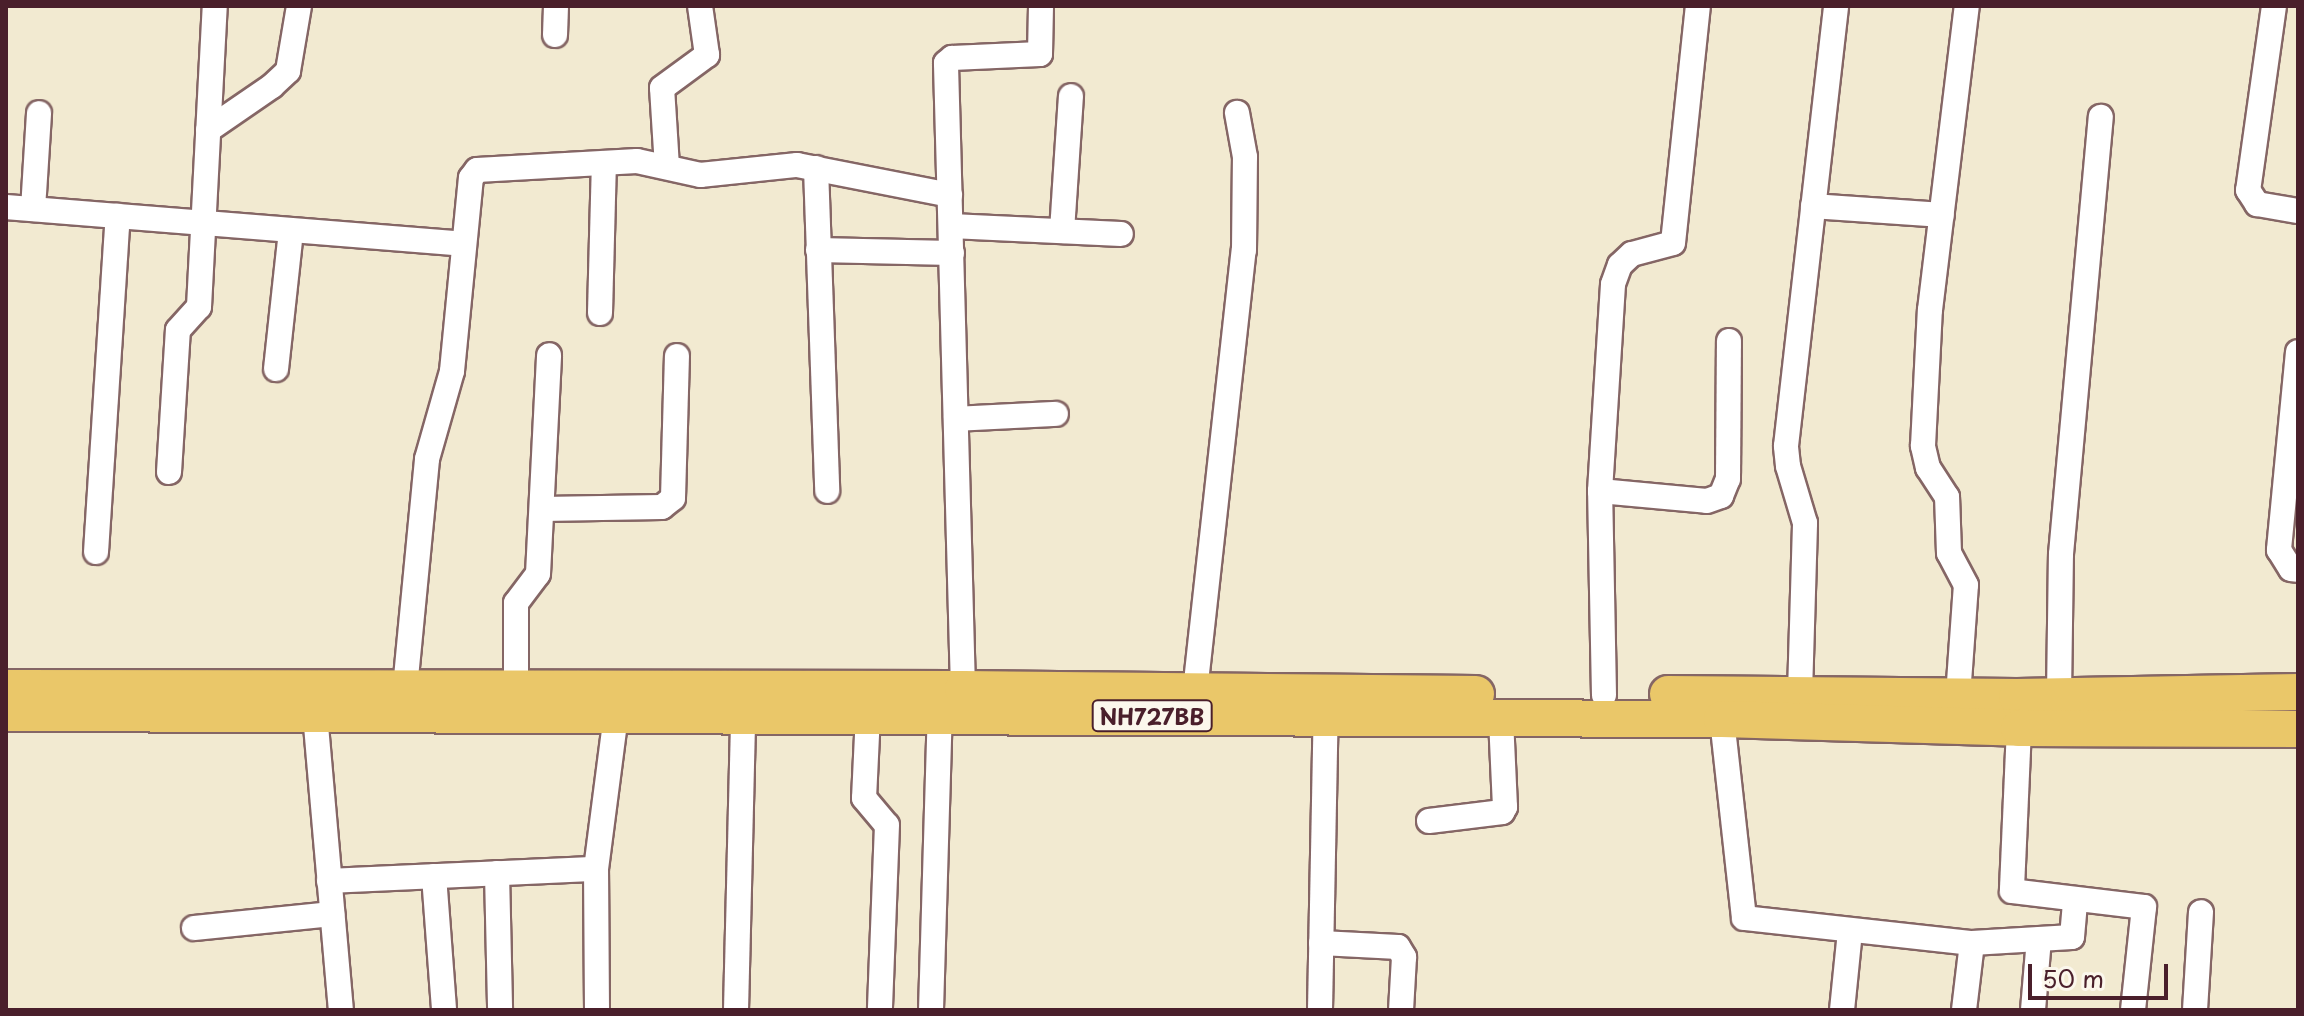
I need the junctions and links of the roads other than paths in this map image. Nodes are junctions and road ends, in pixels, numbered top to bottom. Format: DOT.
graph roads {
  1 [pos="215,6"];
  2 [pos="299,6"];
  3 [pos="556,6"];
  4 [pos="700,6"];
  5 [pos="1041,6"];
  6 [pos="1698,6"];
  7 [pos="1836,6"];
  8 [pos="1967,6"];
  9 [pos="2274,6"];
  10 [pos="555,35"];
  11 [pos="1071,96"];
  12 [pos="39,113"];
  13 [pos="1237,113"];
  14 [pos="2101,117"];
  15 [pos="208,130"];
  16 [pos="604,163"];
  17 [pos="667,167"];
  18 [pos="816,168"];
  19 [pos="950,195"];
  20 [pos="1813,206"];
  21 [pos="6,207"];
  22 [pos="33,209"];
  23 [pos="2298,211"];
  24 [pos="1942,215"];
  25 [pos="118,216"];
  26 [pos="202,224"];
  27 [pos="951,226"];
  28 [pos="1062,231"];
  29 [pos="291,232"];
  30 [pos="1121,234"];
  31 [pos="464,244"];
  32 [pos="818,250"];
  33 [pos="952,253"];
  34 [pos="600,313"];
  35 [pos="1729,341"];
  36 [pos="2298,352"];
  37 [pos="549,355"];
  38 [pos="677,356"];
  39 [pos="276,369"];
  40 [pos="1056,414"];
  41 [pos="956,419"];
  42 [pos="169,472"];
  43 [pos="827,491"];
  44 [pos="1600,491"];
  45 [pos="542,509"];
  46 [pos="96,552"];
  47 [pos="2298,570"];
  48 [pos="6,688"];
  49 [pos="405,688"];
  50 [pos="516,688"];
  51 [pos="1195,691"];
  52 [pos="2298,692"];
  53 [pos="1800,693"];
  54 [pos="1604,695"];
  55 [pos="2059,695"];
  56 [pos="1958,696"];
  57 [pos="952,702"];
  58 [pos="1326,705"];
  59 [pos="6,713"];
  60 [pos="315,714"];
  61 [pos="616,714"];
  62 [pos="743,714"];
  63 [pos="868,714"];
  64 [pos="1501,719"];
  65 [pos="1722,719"];
  66 [pos="2019,728"];
  67 [pos="2298,729"];
  68 [pos="1429,821"];
  69 [pos="596,869"];
  70 [pos="497,873"];
  71 [pos="434,876"];
  72 [pos="329,881"];
  73 [pos="2075,899"];
  74 [pos="2201,912"];
  75 [pos="332,914"];
  76 [pos="194,928"];
  77 [pos="1850,931"];
  78 [pos="2039,939"];
  79 [pos="1321,943"];
  80 [pos="1972,943"];
  81 [pos="341,1010"];
  82 [pos="444,1010"];
  83 [pos="500,1010"];
  84 [pos="597,1010"];
  85 [pos="736,1010"];
  86 [pos="880,1010"];
  87 [pos="931,1010"];
  88 [pos="1320,1010"];
  89 [pos="1401,1010"];
  90 [pos="1842,1010"];
  91 [pos="1964,1010"];
  92 [pos="2033,1010"];
  93 [pos="2133,1010"];
  94 [pos="2195,1010"];
  1 -- 15 [label="street"];
  2 -- 15 [label="street"];
  3 -- 10 [label="street"];
  4 -- 17 [label="street"];
  5 -- 19 [label="street"];
  6 -- 44 [label="street"];
  7 -- 20 [label="street"];
  8 -- 24 [label="street"];
  9 -- 23 [label="street"];
  11 -- 28 [label="street"];
  12 -- 22 [label="street"];
  13 -- 51 [label="street"];
  14 -- 55 [label="street"];
  15 -- 26 [label="street"];
  16 -- 17 [label="street"];
  16 -- 31 [label="street"];
  16 -- 34 [label="street"];
  17 -- 18 [label="street"];
  18 -- 19 [label="street"];
  18 -- 32 [label="street"];
  19 -- 27 [label="street"];
  20 -- 24 [label="street"];
  20 -- 53 [label="street"];
  21 -- 22 [label="street"];
  22 -- 25 [label="street"];
  24 -- 56 [label="street"];
  25 -- 26 [label="street"];
  25 -- 46 [label="street"];
  26 -- 29 [label="street"];
  26 -- 42 [label="street"];
  27 -- 28 [label="street"];
  27 -- 33 [label="street"];
  28 -- 30 [label="street"];
  29 -- 31 [label="street"];
  29 -- 39 [label="street"];
  31 -- 49 [label="street"];
  32 -- 33 [label="street"];
  32 -- 43 [label="street"];
  33 -- 41 [label="street"];
  35 -- 44 [label="street"];
  36 -- 47 [label="street"];
  37 -- 45 [label="street"];
  38 -- 45 [label="street"];
  40 -- 41 [label="street"];
  41 -- 57 [label="street"];
  44 -- 54 [label="street"];
  45 -- 50 [label="street"];
  48 -- 49 [label="highway, NH727BB"];
  49 -- 50 [label="highway, NH727BB"];
  50 -- 57 [label="highway, NH727BB"];
  51 -- 57 [label="highway, NH727BB"];
  51 -- 58 [label="highway, NH727BB"];
  52 -- 55 [label="highway, NH727BB"];
  53 -- 54 [label="highway, NH727BB"];
  53 -- 56 [label="highway, NH727BB"];
  54 -- 58 [label="highway, NH727BB"];
  55 -- 56 [label="highway, NH727BB"];
  57 -- 58 [label="highway, NH727BB"];
  57 -- 63 [label="highway, NH727BB"];
  57 -- 87 [label="street"];
  58 -- 64 [label="highway, NH727BB"];
  58 -- 79 [label="street"];
  59 -- 60 [label="highway, NH727BB"];
  60 -- 61 [label="highway, NH727BB"];
  60 -- 72 [label="street"];
  61 -- 62 [label="highway, NH727BB"];
  61 -- 69 [label="street"];
  62 -- 63 [label="highway, NH727BB"];
  62 -- 85 [label="street"];
  63 -- 86 [label="street"];
  64 -- 65 [label="highway, NH727BB"];
  64 -- 68 [label="street"];
  65 -- 66 [label="highway, NH727BB"];
  65 -- 77 [label="street"];
  66 -- 67 [label="highway, NH727BB"];
  66 -- 73 [label="street"];
  69 -- 70 [label="street"];
  69 -- 84 [label="street"];
  70 -- 71 [label="street"];
  70 -- 83 [label="street"];
  71 -- 72 [label="street"];
  71 -- 82 [label="street"];
  72 -- 75 [label="street"];
  73 -- 78 [label="street"];
  73 -- 93 [label="street"];
  74 -- 94 [label="street"];
  75 -- 76 [label="street"];
  75 -- 81 [label="street"];
  77 -- 80 [label="street"];
  77 -- 90 [label="street"];
  78 -- 80 [label="street"];
  78 -- 92 [label="street"];
  79 -- 88 [label="street"];
  79 -- 89 [label="street"];
  80 -- 91 [label="street"];
}
